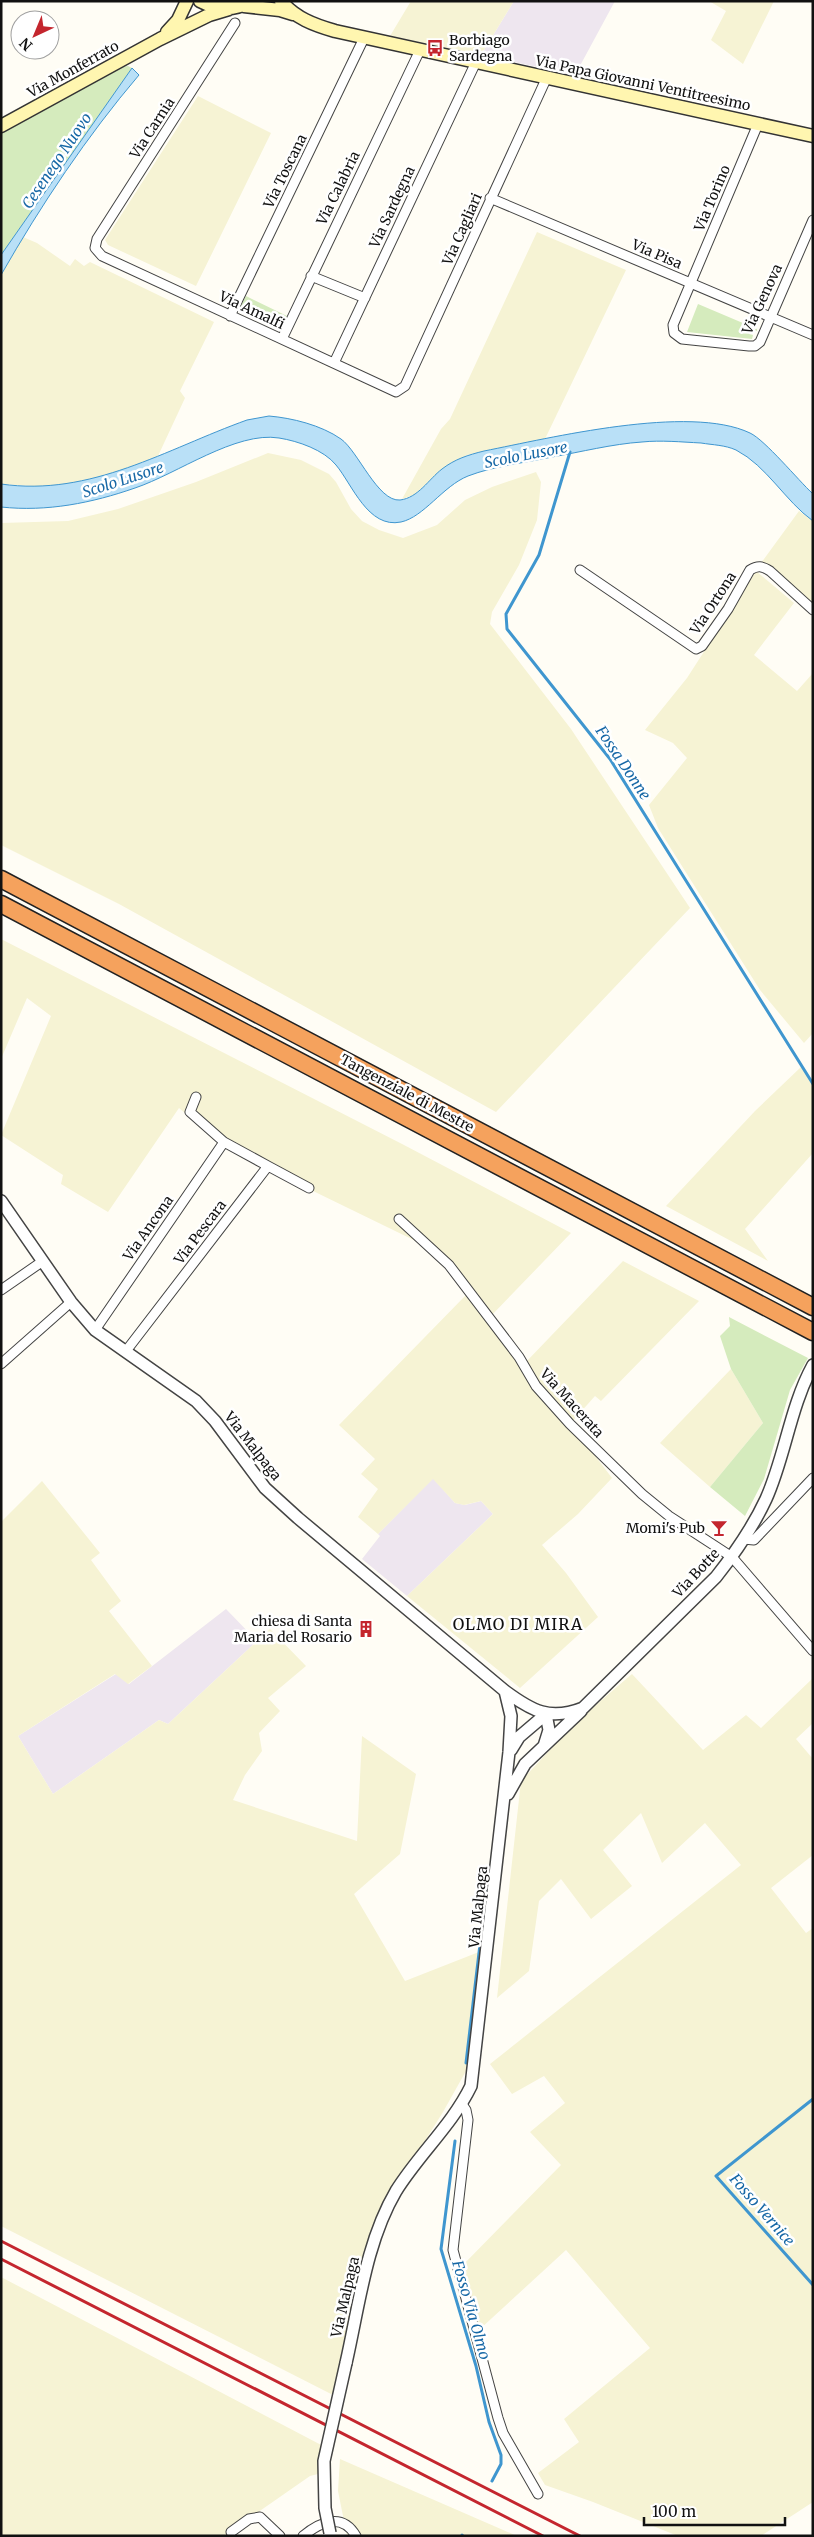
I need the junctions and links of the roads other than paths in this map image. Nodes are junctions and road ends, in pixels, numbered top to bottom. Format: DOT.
graph roads {
  1 [pos="188,1"];
  2 [pos="200,1"];
  3 [pos="281,1"];
  4 [pos="247,3"];
  5 [pos="228,9"];
  6 [pos="294,14"];
  7 [pos="235,23"];
  8 [pos="364,38"];
  9 [pos="160,39"];
  10 [pos="420,50"];
  11 [pos="476,62"];
  12 [pos="547,77"];
  13 [pos="758,124"];
  14 [pos="1,126"];
  15 [pos="812,134"];
  16 [pos="490,198"];
  17 [pos="813,220"];
  18 [pos="95,248"];
  19 [pos="312,276"];
  20 [pos="691,283"];
  21 [pos="364,298"];
  22 [pos="230,316"];
  23 [pos="772,318"];
  24 [pos="813,335"];
  25 [pos="282,339"];
  26 [pos="334,364"];
  27 [pos="401,391"];
  28 [pos="580,570"];
  29 [pos="813,610"];
  30 [pos="1,879"];
  31 [pos="1,904"];
  32 [pos="196,1097"];
  33 [pos="224,1142"];
  34 [pos="268,1166"];
  35 [pos="309,1188"];
  36 [pos="1,1201"];
  37 [pos="399,1219"];
  38 [pos="42,1261"];
  39 [pos="1,1290"];
  40 [pos="71,1302"];
  41 [pos="813,1307"];
  42 [pos="95,1330"];
  43 [pos="813,1332"];
  44 [pos="126,1351"];
  45 [pos="1,1364"];
  46 [pos="812,1367"];
  47 [pos="813,1478"];
  48 [pos="744,1539"];
  49 [pos="732,1557"];
  50 [pos="813,1651"];
  51 [pos="505,1692"];
  52 [pos="583,1708"];
  53 [pos="546,1714"];
  54 [pos="543,1747"];
  55 [pos="509,1752"];
  56 [pos="505,1800"];
  57 [pos="462,2104"];
  58 [pos="538,2494"];
  59 [pos="231,2532"];
  60 [pos="330,2534"];
  61 [pos="280,2536"];
  62 [pos="303,2536"];
  63 [pos="356,2536"];
  1 -- 9 [label="main road, Via Monferrato"];
  2 -- 5 [label="main road"];
  3 -- 6 [label="main road, Via Papa Giovanni Ventitreesimo"];
  4 -- 5 [label="main road, Via Monferrato"];
  4 -- 6 [label="main road, Via Papa Giovanni Ventitreesimo"];
  5 -- 9 [label="main road, Via Monferrato"];
  6 -- 8 [label="main road, Via Papa Giovanni Ventitreesimo"];
  7 -- 18 [label="street, Via Carnia"];
  8 -- 10 [label="main road, Via Papa Giovanni Ventitreesimo"];
  8 -- 22 [label="street, Via Toscana"];
  9 -- 14 [label="main road, Via Monferrato"];
  10 -- 11 [label="main road, Via Papa Giovanni Ventitreesimo"];
  10 -- 19 [label="street, Via Calabria"];
  11 -- 12 [label="main road, Via Papa Giovanni Ventitreesimo"];
  11 -- 21 [label="street, Via Sardegna"];
  12 -- 13 [label="main road, Via Papa Giovanni Ventitreesimo"];
  12 -- 16 [label="street, Via Cagliari"];
  13 -- 15 [label="main road, Via Papa Giovanni Ventitreesimo"];
  13 -- 20 [label="street, Via Torino"];
  16 -- 20 [label="street, Via Pisa"];
  16 -- 27 [label="street, Via Cagliari"];
  17 -- 23 [label="street, Via Genova"];
  18 -- 22 [label="street, Via Amalfi"];
  19 -- 21 [label="street"];
  19 -- 25 [label="street, Via Calabria"];
  20 -- 23 [label="street, Via Pisa"];
  20 -- 23 [label="street, Via Genova"];
  21 -- 26 [label="street, Via Sardegna"];
  22 -- 25 [label="street, Via Amalfi"];
  23 -- 24 [label="street, Via Pisa"];
  25 -- 26 [label="street, Via Amalfi"];
  26 -- 27 [label="street, Via Amalfi"];
  28 -- 29 [label="street, Via Ortona"];
  30 -- 41 [label="highway, Tangenziale di Mestre"];
  31 -- 43 [label="highway, Tangenziale di Mestre"];
  32 -- 33 [label="street"];
  33 -- 34 [label="street"];
  33 -- 42 [label="street, Via Ancona"];
  34 -- 35 [label="street"];
  34 -- 44 [label="street, Via Pescara"];
  36 -- 38 [label="street, Via Malpaga"];
  37 -- 49 [label="street, Via Macerata"];
  38 -- 39 [label="street"];
  38 -- 40 [label="street, Via Malpaga"];
  40 -- 42 [label="street, Via Malpaga"];
  40 -- 45 [label="street"];
  42 -- 44 [label="street, Via Malpaga"];
  44 -- 51 [label="street, Via Malpaga"];
  46 -- 48 [label="street, Via Botte"];
  47 -- 48 [label="street"];
  48 -- 49 [label="street, Via Botte"];
  49 -- 50 [label="street, Via Macerata"];
  49 -- 52 [label="street, Via Botte"];
  51 -- 53 [label="street, Via Malpaga"];
  51 -- 55 [label="street, Via Malpaga"];
  52 -- 53 [label="street, Via Botte"];
  52 -- 54 [label="street, Via Malpaga"];
  53 -- 54 [label="street"];
  53 -- 55 [label="street"];
  54 -- 56 [label="street, Via Malpaga"];
  55 -- 56 [label="street, Via Malpaga"];
  56 -- 57 [label="street, Via Malpaga"];
  57 -- 58 [label="street"];
  57 -- 60 [label="street, Via Malpaga, bridge"];
  59 -- 61 [label="street"];
  62 -- 63 [label="street"];
}
